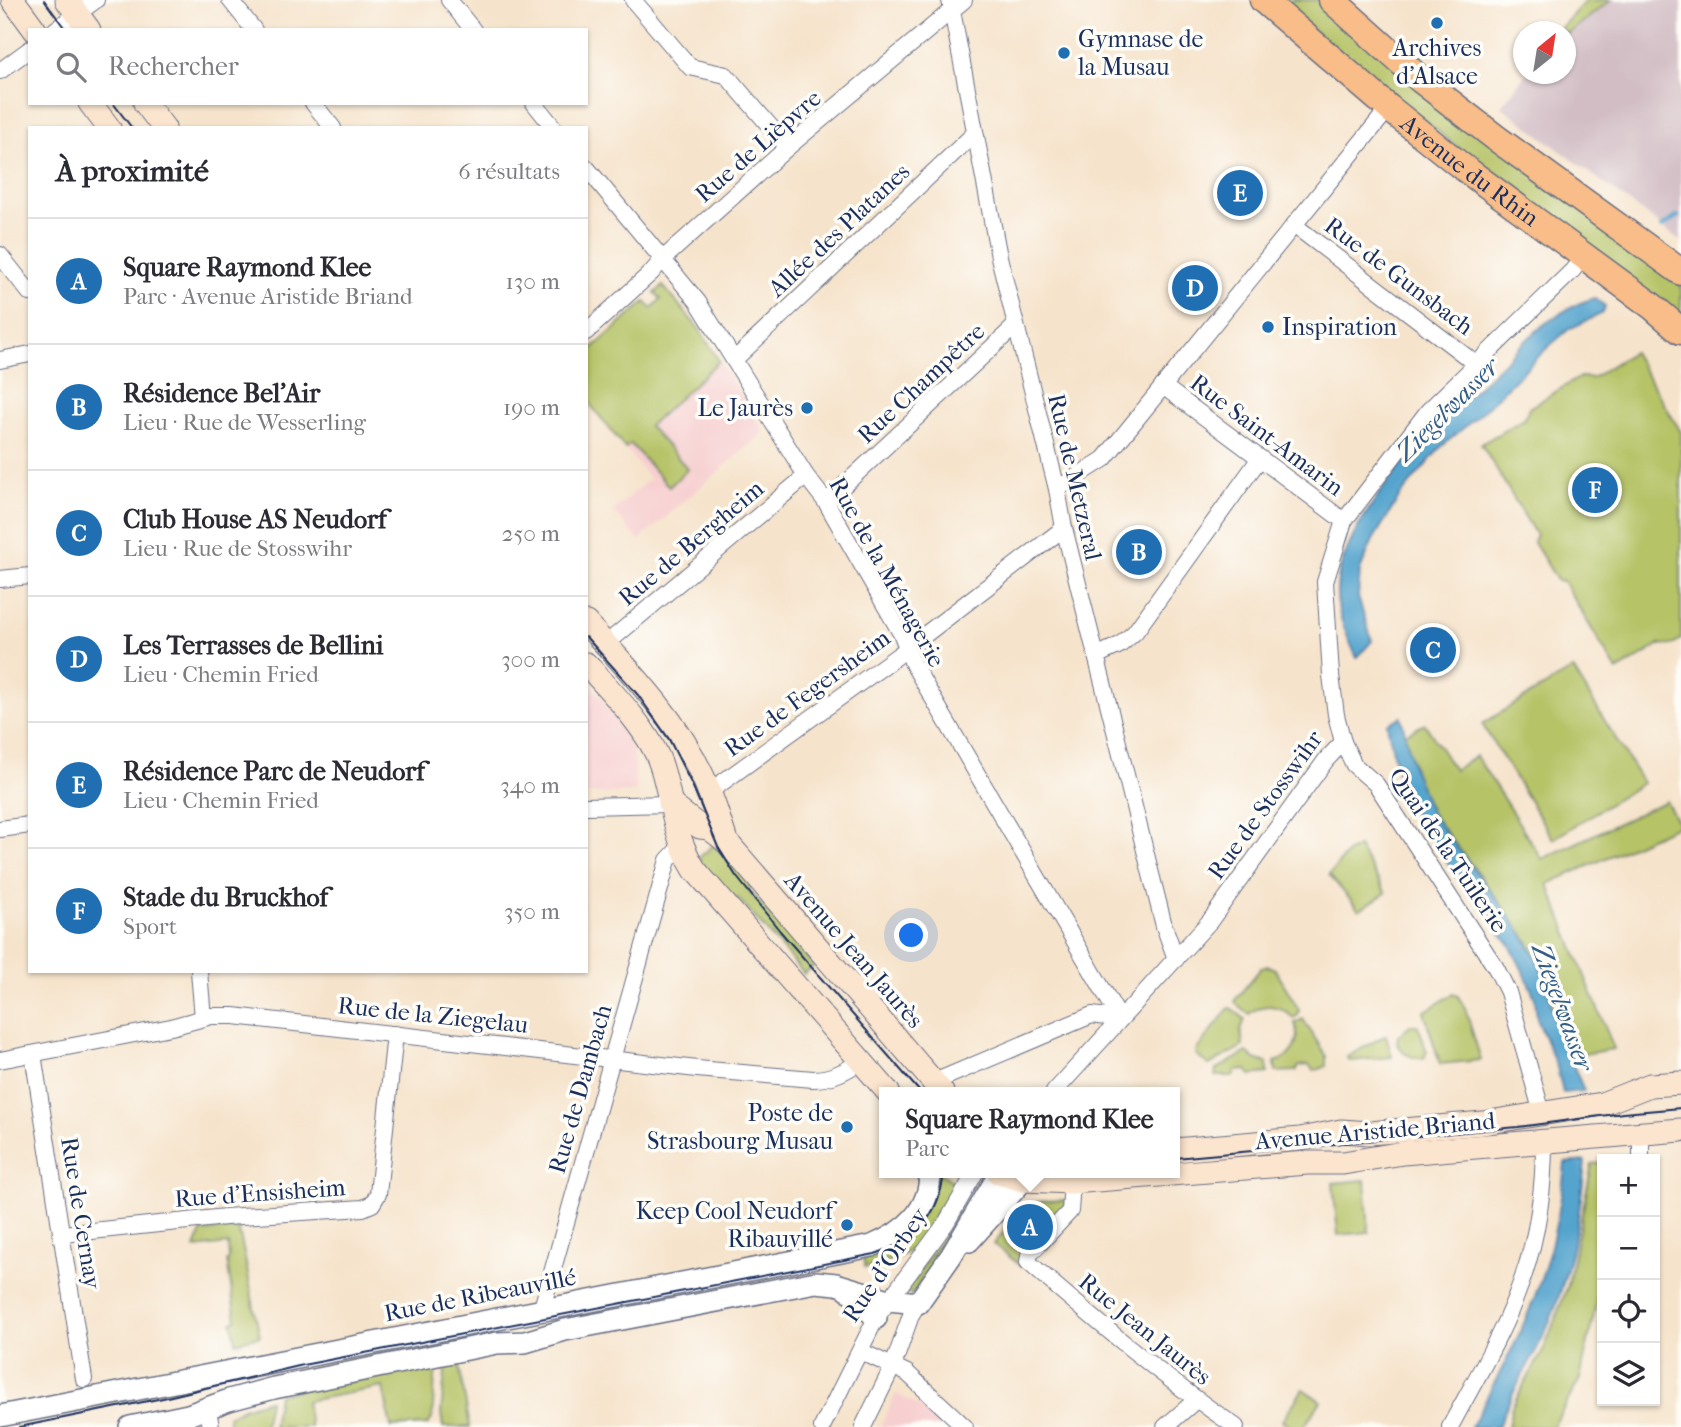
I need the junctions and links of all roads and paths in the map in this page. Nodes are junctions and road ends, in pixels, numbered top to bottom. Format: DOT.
graph roads {
  1 [pos="13,0"];
  2 [pos="230,0"];
  3 [pos="449,0"];
  4 [pos="633,0"];
  5 [pos="964,0"];
  6 [pos="1264,0"];
  7 [pos="1332,0"];
  8 [pos="951,6"];
  9 [pos="84,10"];
  10 [pos="34,28"];
  11 [pos="58,28"];
  12 [pos="252,28"];
  13 [pos="471,28"];
  14 [pos="28,50"];
  15 [pos="0,71"];
  16 [pos="92,105"];
  17 [pos="147,105"];
  18 [pos="315,105"];
  19 [pos="536,105"];
  20 [pos="1389,108"];
  21 [pos="107,126"];
  22 [pos="162,126"];
  23 [pos="330,126"];
  24 [pos="552,126"];
  25 [pos="975,133"];
  26 [pos="788,147"];
  27 [pos="588,169"];
  28 [pos="1294,225"];
  29 [pos="0,255"];
  30 [pos="1584,256"];
  31 [pos="663,259"];
  32 [pos="1681,272"];
  33 [pos="28,290"];
  34 [pos="1015,326"];
  35 [pos="588,330"];
  36 [pos="1681,331"];
  37 [pos="28,354"];
  38 [pos="0,360"];
  39 [pos="734,360"];
  40 [pos="1476,364"];
  41 [pos="1163,386"];
  42 [pos="1260,458"];
  43 [pos="806,476"];
  44 [pos="1057,489"];
  45 [pos="826,502"];
  46 [pos="1344,521"];
  47 [pos="1063,528"];
  48 [pos="28,576"];
  49 [pos="0,579"];
  50 [pos="588,625"];
  51 [pos="606,644"];
  52 [pos="906,649"];
  53 [pos="1096,656"];
  54 [pos="588,666"];
  55 [pos="1343,742"];
  56 [pos="709,792"];
  57 [pos="670,804"];
  58 [pos="588,806"];
  59 [pos="28,825"];
  60 [pos="700,827"];
  61 [pos="0,829"];
  62 [pos="726,841"];
  63 [pos="681,846"];
  64 [pos="1175,959"];
  65 [pos="199,973"];
  66 [pos="203,1018"];
  67 [pos="1120,1018"];
  68 [pos="395,1034"];
  69 [pos="33,1054"];
  70 [pos="612,1058"];
  71 [pos="0,1060"];
  72 [pos="861,1061"];
  73 [pos="1681,1083"];
  74 [pos="884,1087"];
  75 [pos="938,1087"];
  76 [pos="1058,1087"];
  77 [pos="1542,1113"];
  78 [pos="1681,1130"];
  79 [pos="1641,1134"];
  80 [pos="1544,1141"];
  81 [pos="1180,1150"];
  82 [pos="1641,1154"];
  83 [pos="1180,1173"];
  84 [pos="930,1178"];
  85 [pos="972,1178"];
  86 [pos="997,1178"];
  87 [pos="1016,1178"];
  88 [pos="1121,1178"];
  89 [pos="1023,1180"];
  90 [pos="1072,1182"];
  91 [pos="63,1234"];
  92 [pos="951,1256"];
  93 [pos="847,1287"];
  94 [pos="889,1300"];
  95 [pos="918,1303"];
  96 [pos="542,1308"];
  97 [pos="876,1318"];
  98 [pos="860,1351"];
  99 [pos="893,1366"];
  100 [pos="85,1379"];
  101 [pos="1196,1400"];
  102 [pos="0,1416"];
  103 [pos="209,1418"];
  104 [pos="130,1427"];
  105 [pos="822,1427"];
  106 [pos="863,1427"];
  107 [pos="965,1427"];
  108 [pos="1164,1427"];
  109 [pos="1236,1427"];
  110 [pos="1450,1427"];
  1 -- 10 [label="main road"];
  2 -- 12 [label="street"];
  3 -- 13 [label="street"];
  4 -- 26 [label="street"];
  5 -- 8 [label="street, Rue de Lièpvre"];
  6 -- 20 [label="main road, Avenue du Rhin"];
  7 -- 32 [label="main road, Avenue du Rhin"];
  8 -- 25 [label="street, Rue de Metzeral"];
  8 -- 26 [label="street, Rue de Lièpvre"];
  9 -- 11 [label="street"];
  14 -- 15 [label="street"];
  16 -- 21 [label="main road"];
  17 -- 22 [label="main road"];
  18 -- 23 [label="street"];
  19 -- 24 [label="street"];
  20 -- 28 [label="street"];
  20 -- 30 [label="main road, Avenue du Rhin"];
  25 -- 34 [label="street, Rue de Metzeral"];
  25 -- 39 [label="street, Allée des Platanes"];
  26 -- 31 [label="street, Rue de Lièpvre"];
  27 -- 31 [label="street, Rue de la Ménagerie"];
  28 -- 40 [label="street, Rue de Gunsbach"];
  28 -- 41 [label="street"];
  29 -- 33 [label="street"];
  30 -- 36 [label="main road, Avenue du Rhin"];
  30 -- 40 [label="street, Rue de Stosswihr"];
  31 -- 35 [label="street, Rue de Lièpvre"];
  31 -- 39 [label="street, Rue de la Ménagerie"];
  34 -- 44 [label="street, Rue de Metzeral"];
  34 -- 45 [label="street, Rue Champêtre"];
  37 -- 38 [label="street"];
  39 -- 43 [label="street, Rue de la Ménagerie"];
  40 -- 46 [label="street, Rue de Stosswihr"];
  41 -- 42 [label="street, Rue Saint-Amarin"];
  41 -- 44 [label="street"];
  42 -- 46 [label="street, Rue Saint-Amarin"];
  42 -- 53 [label="street"];
  43 -- 45 [label="street, Rue de la Ménagerie"];
  43 -- 51 [label="street, Rue de Bergheim"];
  44 -- 47 [label="street, Rue de Metzeral"];
  45 -- 52 [label="street, Rue de la Ménagerie"];
  46 -- 55 [label="street, Rue de Stosswihr"];
  47 -- 52 [label="street, Rue de Fegersheim"];
  47 -- 53 [label="street, Rue de Metzeral"];
  48 -- 49 [label="street"];
  50 -- 51 [label="main road, Avenue Jean Jaurès"];
  51 -- 56 [label="main road, Avenue Jean Jaurès"];
  52 -- 56 [label="street, Rue de Fegersheim"];
  52 -- 67 [label="street, Rue de la Ménagerie"];
  53 -- 64 [label="street, Rue de Metzeral"];
  54 -- 57 [label="main road"];
  55 -- 64 [label="street, Rue de Stosswihr"];
  55 -- 77 [label="street, Quai de la Tuilerie"];
  56 -- 62 [label="main road, Avenue Jean Jaurès"];
  57 -- 58 [label="street"];
  57 -- 60 [label="main road, Avenue Jean Jaurès"];
  57 -- 63 [label="main road"];
  59 -- 61 [label="street"];
  60 -- 62 [label="main road, Avenue Jean Jaurès"];
  60 -- 63 [label="main road"];
  62 -- 75 [label="main road, Avenue Jean Jaurès"];
  63 -- 70 [label="street, Rue de Dambach"];
  63 -- 72 [label="main road"];
  64 -- 67 [label="street, Rue de Stosswihr"];
  65 -- 66 [label="street"];
  66 -- 68 [label="street, Rue de la Ziegelau"];
  66 -- 69 [label="street, Rue de la Ziegelau"];
  67 -- 75 [label="street"];
  67 -- 76 [label="street, Rue de Stosswihr"];
  68 -- 70 [label="street, Rue de la Ziegelau"];
  68 -- 91 [label="street, Rue d'Ensisheim"];
  69 -- 71 [label="street, Rue de la Ziegelau"];
  69 -- 91 [label="street, Rue de Cernay"];
  70 -- 72 [label="street, Rue de la Ziegelau"];
  70 -- 96 [label="street, Rue de Dambach"];
  72 -- 74 [label="main road"];
  73 -- 77 [label="main road, Avenue Aristide Briand"];
  77 -- 80 [label="main road, Quai de la Tuilerie"];
  77 -- 81 [label="main road, Avenue Aristide Briand"];
  78 -- 79 [label="main road, Avenue Aristide Briand"];
  79 -- 80 [label="main road, Avenue Aristide Briand"];
  79 -- 82 [label="street"];
  80 -- 83 [label="main road, Avenue Aristide Briand"];
  80 -- 110 [label="street, Quai de la Tuilerie"];
  84 -- 96 [label="street, Rue de Ribeauvillé"];
  85 -- 94 [label="street, Rue d'Orbey"];
  86 -- 92 [label="street, Rue d'Orbey"];
  87 -- 89 [label="main road, Avenue Aristide Briand"];
  88 -- 90 [label="main road, Avenue Aristide Briand"];
  89 -- 90 [label="main road, Avenue Aristide Briand"];
  89 -- 92 [label="street, Rue d'Orbey"];
  90 -- 101 [label="street, Rue Jean Jaurès"];
  91 -- 100 [label="street, Rue de Cernay"];
  92 -- 95 [label="street, Rue d'Orbey"];
  93 -- 94 [label="street, Rue de Ribeauvillé"];
  93 -- 97 [label="street"];
  93 -- 103 [label="street, Rue de Ribeauvillé"];
  94 -- 95 [label="street, Rue de Ribeauvillé"];
  94 -- 97 [label="street, Rue d'Orbey"];
  95 -- 99 [label="street, Rue d'Orbey"];
  96 -- 102 [label="street, Rue de Ribeauvillé"];
  97 -- 98 [label="street, Rue d'Orbey"];
  98 -- 99 [label="street"];
  98 -- 105 [label="street, Rue d'Orbey"];
  99 -- 106 [label="street, Rue d'Orbey"];
  99 -- 107 [label="street"];
  101 -- 108 [label="street"];
  101 -- 109 [label="street, Rue Jean Jaurès"];
  103 -- 104 [label="street, Rue de Ribeauvillé"];
}
